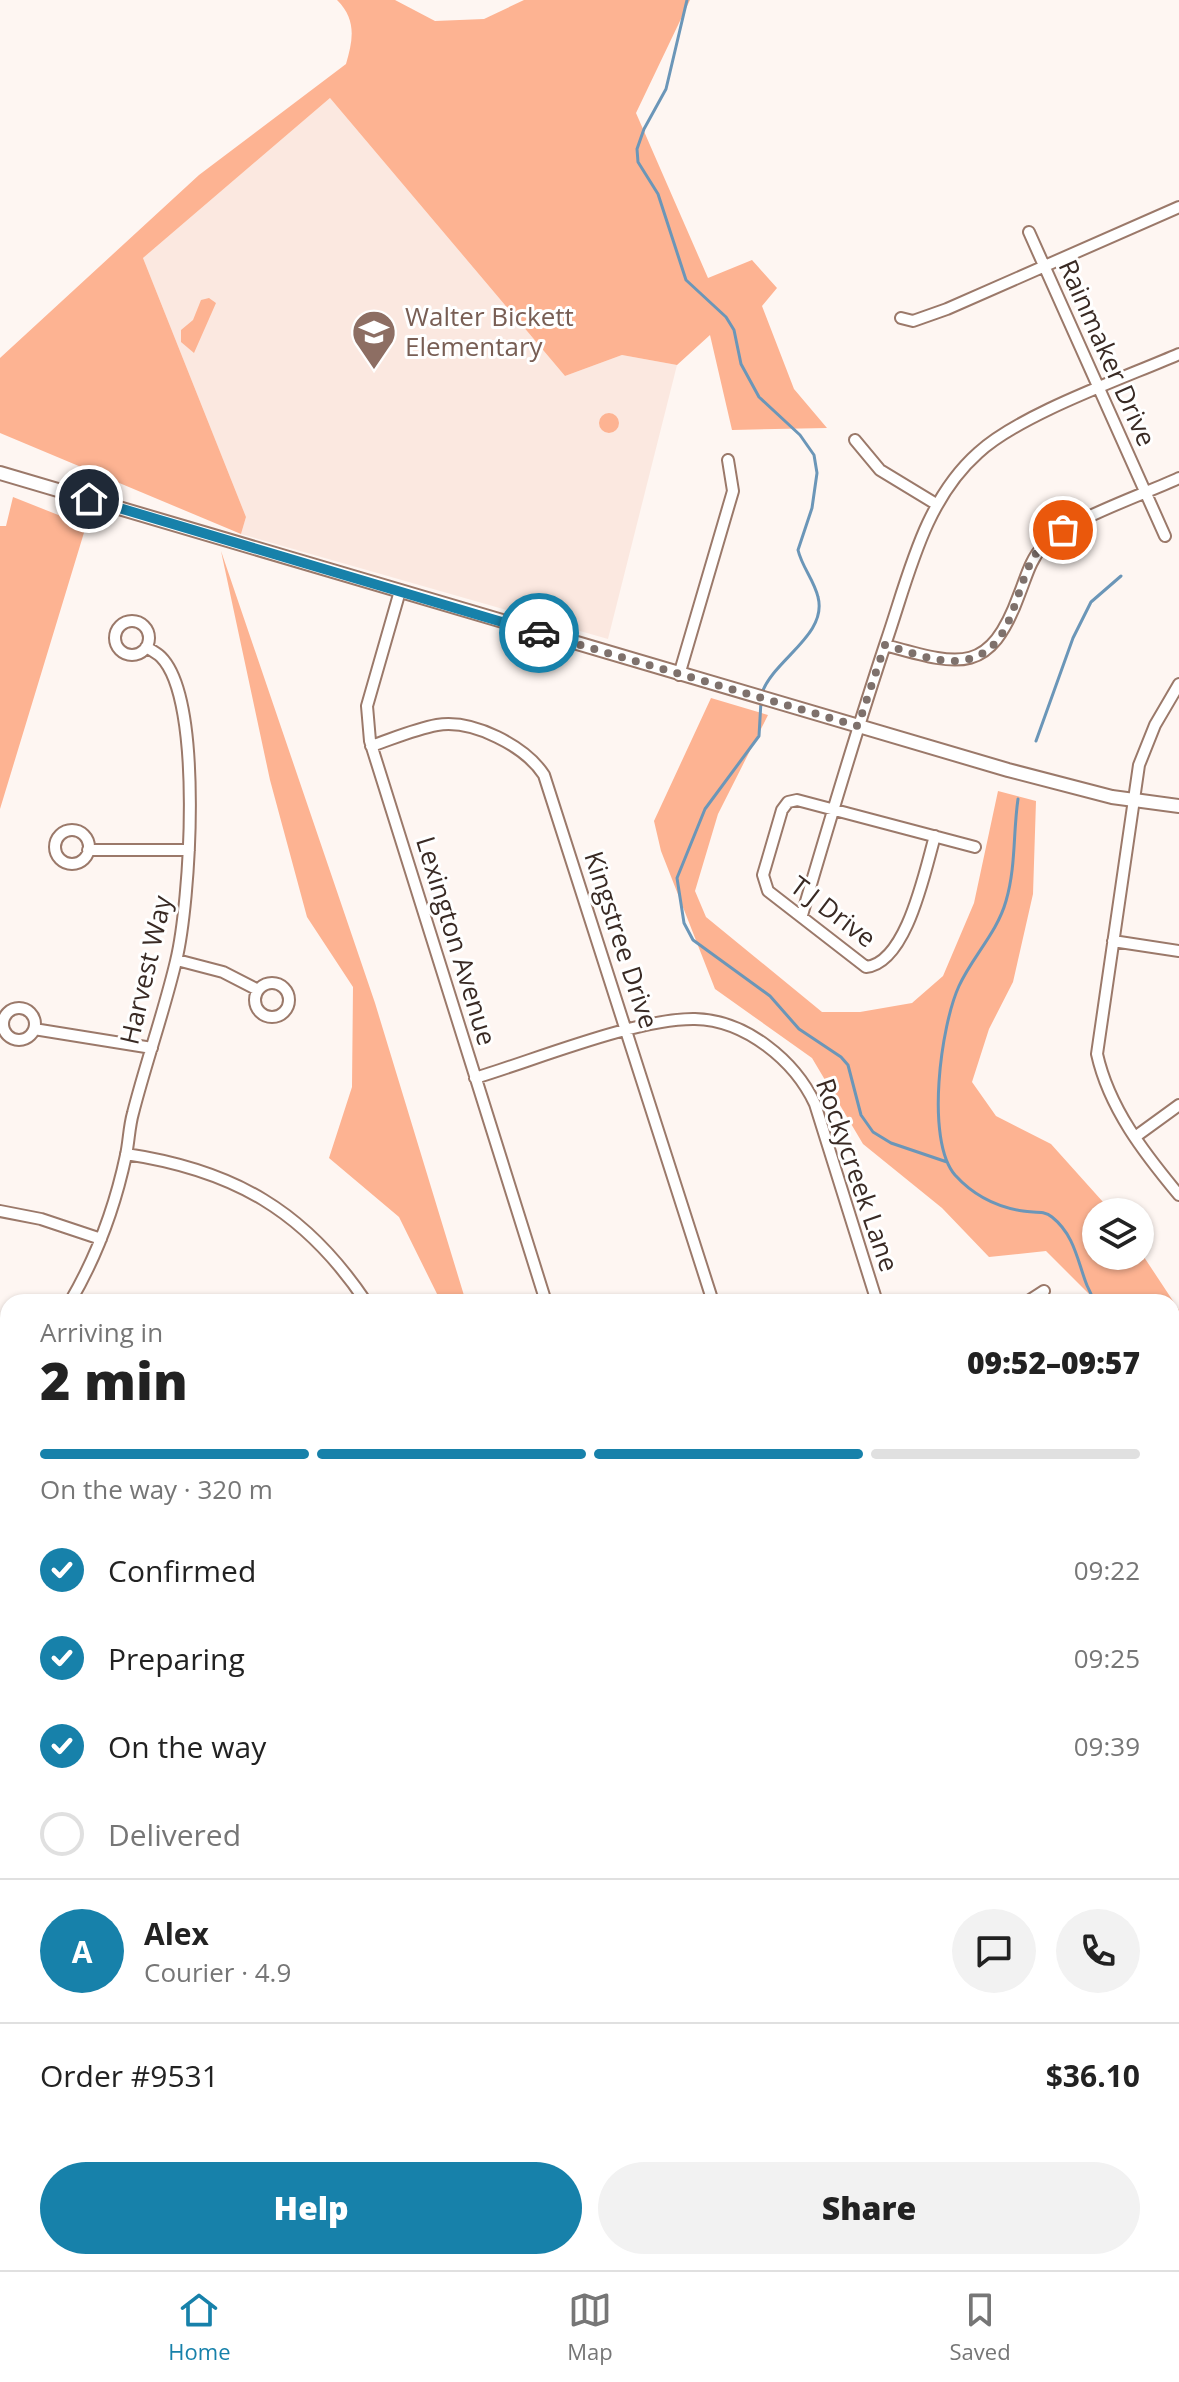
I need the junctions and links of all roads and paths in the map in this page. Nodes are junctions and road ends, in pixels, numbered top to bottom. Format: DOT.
graph roads {
  1 [pos="1179,207"];
  2 [pos="1029,232"];
  3 [pos="1045,267"];
  4 [pos="901,318"];
  5 [pos="1179,354"];
  6 [pos="1098,390"];
  7 [pos="855,440"];
  8 [pos="728,460"];
  9 [pos="0,473"];
  10 [pos="1179,478"];
  11 [pos="1145,494"];
  12 [pos="936,504"];
  13 [pos="1165,536"];
  14 [pos="400,591"];
  15 [pos="885,645"];
  16 [pos="146,647"];
  17 [pos="679,675"];
  18 [pos="1179,684"];
  19 [pos="858,726"];
  20 [pos="371,746"];
  21 [pos="1135,801"];
  22 [pos="1179,806"];
  23 [pos="834,808"];
  24 [pos="935,836"];
  25 [pos="975,847"];
  26 [pos="88,850"];
  27 [pos="189,850"];
  28 [pos="802,915"];
  29 [pos="1113,941"];
  30 [pos="1179,951"];
  31 [pos="177,960"];
  32 [pos="258,990"];
  33 [pos="34,1029"];
  34 [pos="627,1031"];
  35 [pos="152,1048"];
  36 [pos="475,1078"];
  37 [pos="1179,1105"];
  38 [pos="1135,1137"];
  39 [pos="126,1154"];
  40 [pos="1179,1195"];
  41 [pos="0,1211"];
  42 [pos="101,1239"];
  43 [pos="74,1294"];
  44 [pos="360,1294"];
  45 [pos="543,1294"];
  46 [pos="710,1294"];
  47 [pos="874,1294"];
  1 -- 3 [label="street"];
  2 -- 3 [label="street, Rainmaker Drive"];
  3 -- 4 [label="street"];
  3 -- 6 [label="street, Rainmaker Drive"];
  5 -- 6 [label="street"];
  6 -- 11 [label="street, Rainmaker Drive"];
  6 -- 12 [label="street"];
  7 -- 12 [label="street"];
  8 -- 17 [label="street"];
  9 -- 14 [label="main road"];
  10 -- 11 [label="street"];
  11 -- 13 [label="street, Rainmaker Drive"];
  11 -- 15 [label="street"];
  12 -- 15 [label="street"];
  14 -- 17 [label="main road"];
  14 -- 20 [label="street, Lexington Avenue"];
  15 -- 19 [label="street"];
  16 -- 27 [label="street, Harvest Way"];
  17 -- 19 [label="main road"];
  18 -- 21 [label="street"];
  19 -- 21 [label="main road"];
  19 -- 23 [label="street"];
  20 -- 34 [label="street, Kingstree Drive"];
  20 -- 36 [label="street, Lexington Avenue"];
  21 -- 22 [label="main road"];
  21 -- 29 [label="street"];
  23 -- 24 [label="street, T J Drive"];
  23 -- 28 [label="street"];
  23 -- 28 [label="street, T J Drive"];
  24 -- 25 [label="street, T J Drive"];
  24 -- 28 [label="street, T J Drive"];
  26 -- 27 [label="street"];
  27 -- 31 [label="street, Harvest Way"];
  29 -- 30 [label="street"];
  29 -- 38 [label="street"];
  31 -- 32 [label="street"];
  31 -- 35 [label="street, Harvest Way"];
  33 -- 35 [label="street"];
  34 -- 36 [label="street, Rockycreek Lane"];
  34 -- 46 [label="street, Kingstree Drive"];
  34 -- 47 [label="street, Rockycreek Lane"];
  35 -- 39 [label="street, Harvest Way"];
  36 -- 45 [label="street, Lexington Avenue"];
  37 -- 38 [label="street"];
  38 -- 40 [label="street"];
  39 -- 42 [label="street, Harvest Way"];
  39 -- 44 [label="street"];
  41 -- 42 [label="street"];
  42 -- 43 [label="street, Harvest Way"];
}
